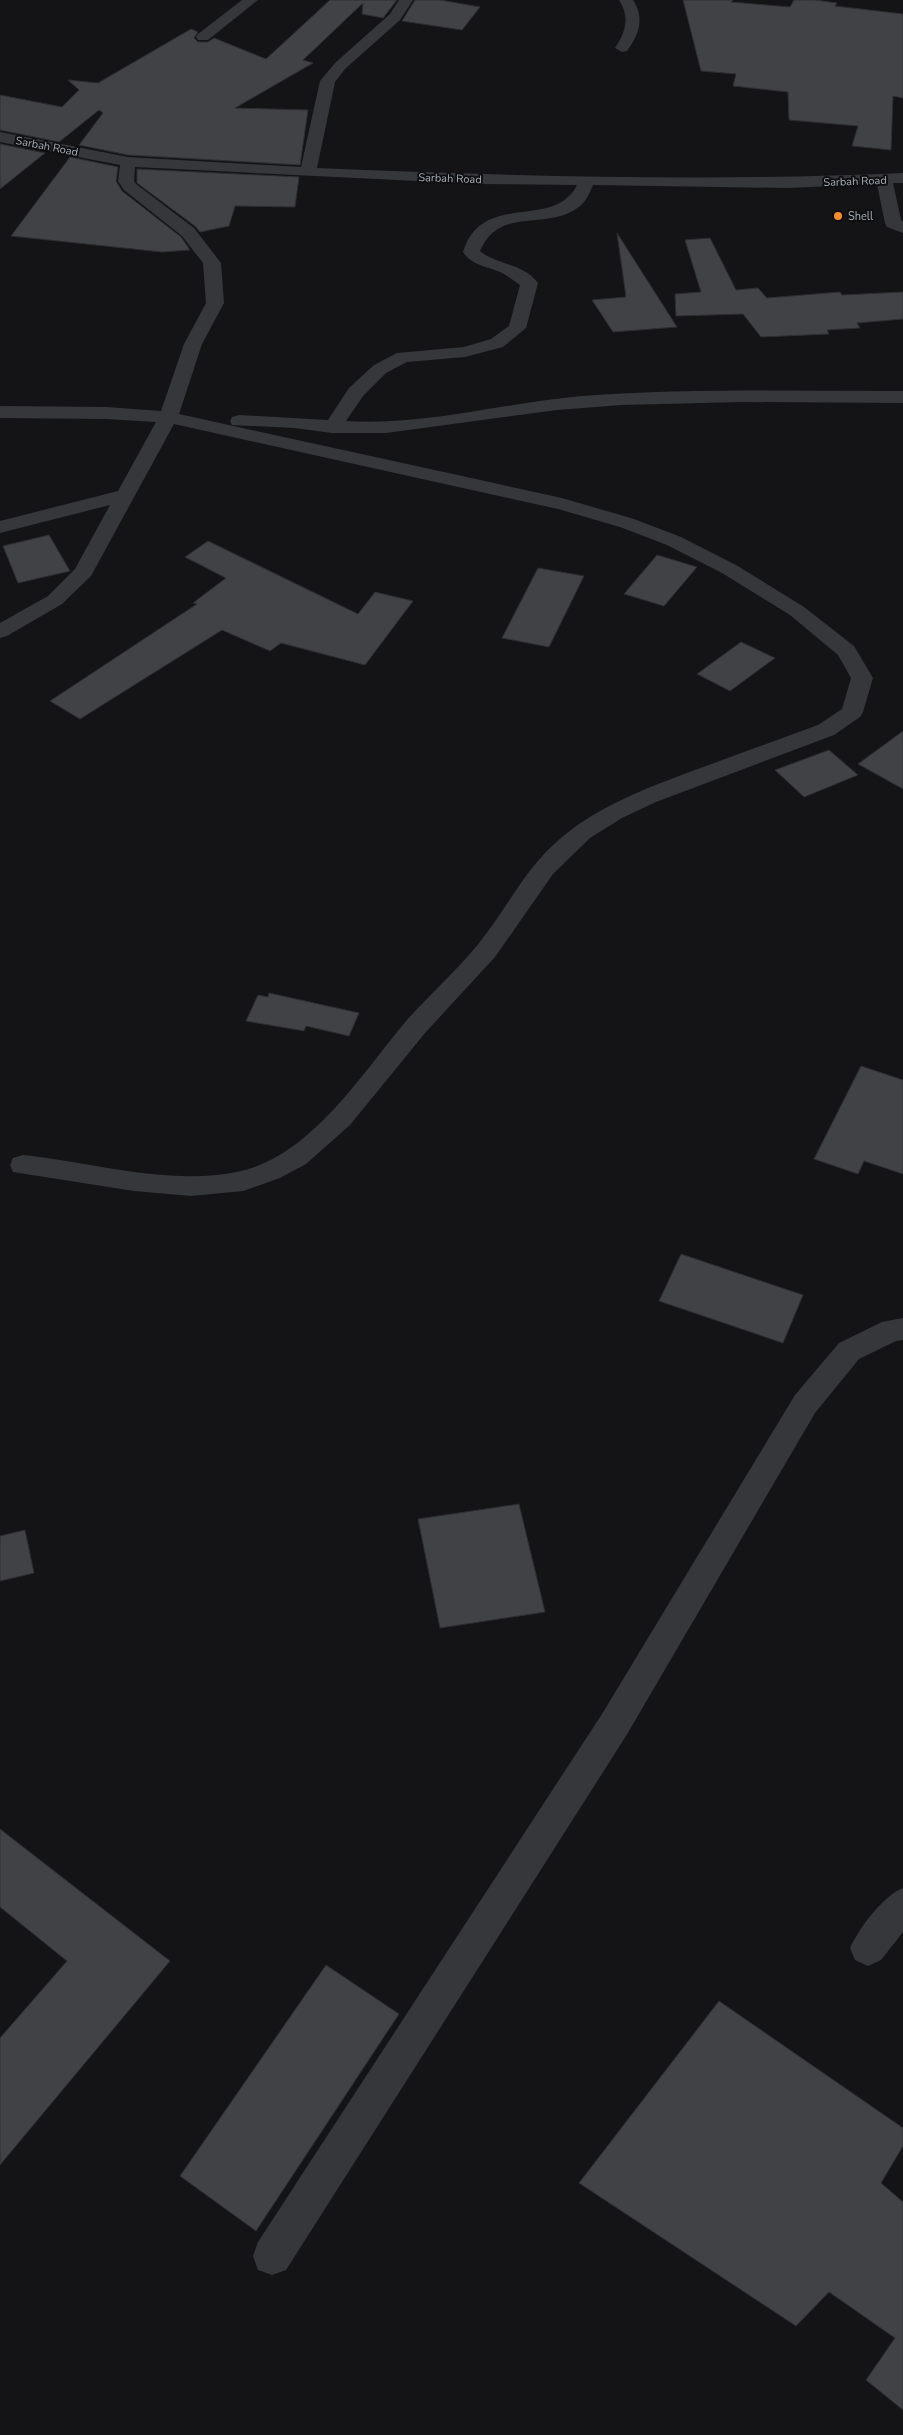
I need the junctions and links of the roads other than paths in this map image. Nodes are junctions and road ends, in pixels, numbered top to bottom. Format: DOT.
graph roads {
  1 [pos="251,0"];
  2 [pos="406,0"];
  3 [pos="626,0"];
  4 [pos="203,37"];
  5 [pos="622,48"];
  6 [pos="0,137"];
  7 [pos="128,162"];
  8 [pos="308,172"];
  9 [pos="903,178"];
  10 [pos="588,180"];
  11 [pos="884,180"];
  12 [pos="903,228"];
  13 [pos="903,397"];
  14 [pos="0,412"];
  15 [pos="168,417"];
  16 [pos="199,423"];
  17 [pos="332,427"];
  18 [pos="126,495"];
  19 [pos="0,527"];
  20 [pos="0,632"];
  21 [pos="23,1166"];
  22 [pos="903,1329"];
  23 [pos="903,1905"];
  24 [pos="868,1948"];
  25 [pos="272,2256"];
  1 -- 4 [label="street"];
  2 -- 8 [label="street"];
  3 -- 5 [label="street"];
  6 -- 7 [label="street, Sarbah Road"];
  7 -- 8 [label="street, Sarbah Road"];
  7 -- 15 [label="street"];
  8 -- 10 [label="street, Sarbah Road"];
  9 -- 11 [label="street, Sarbah Road"];
  10 -- 11 [label="street, Sarbah Road"];
  10 -- 17 [label="street"];
  11 -- 12 [label="street"];
  13 -- 17 [label="street"];
  14 -- 15 [label="street"];
  15 -- 16 [label="street"];
  15 -- 18 [label="street"];
  16 -- 17 [label="street"];
  16 -- 21 [label="street"];
  18 -- 19 [label="street"];
  18 -- 20 [label="street"];
  22 -- 25 [label="street"];
  23 -- 24 [label="street"];
}
